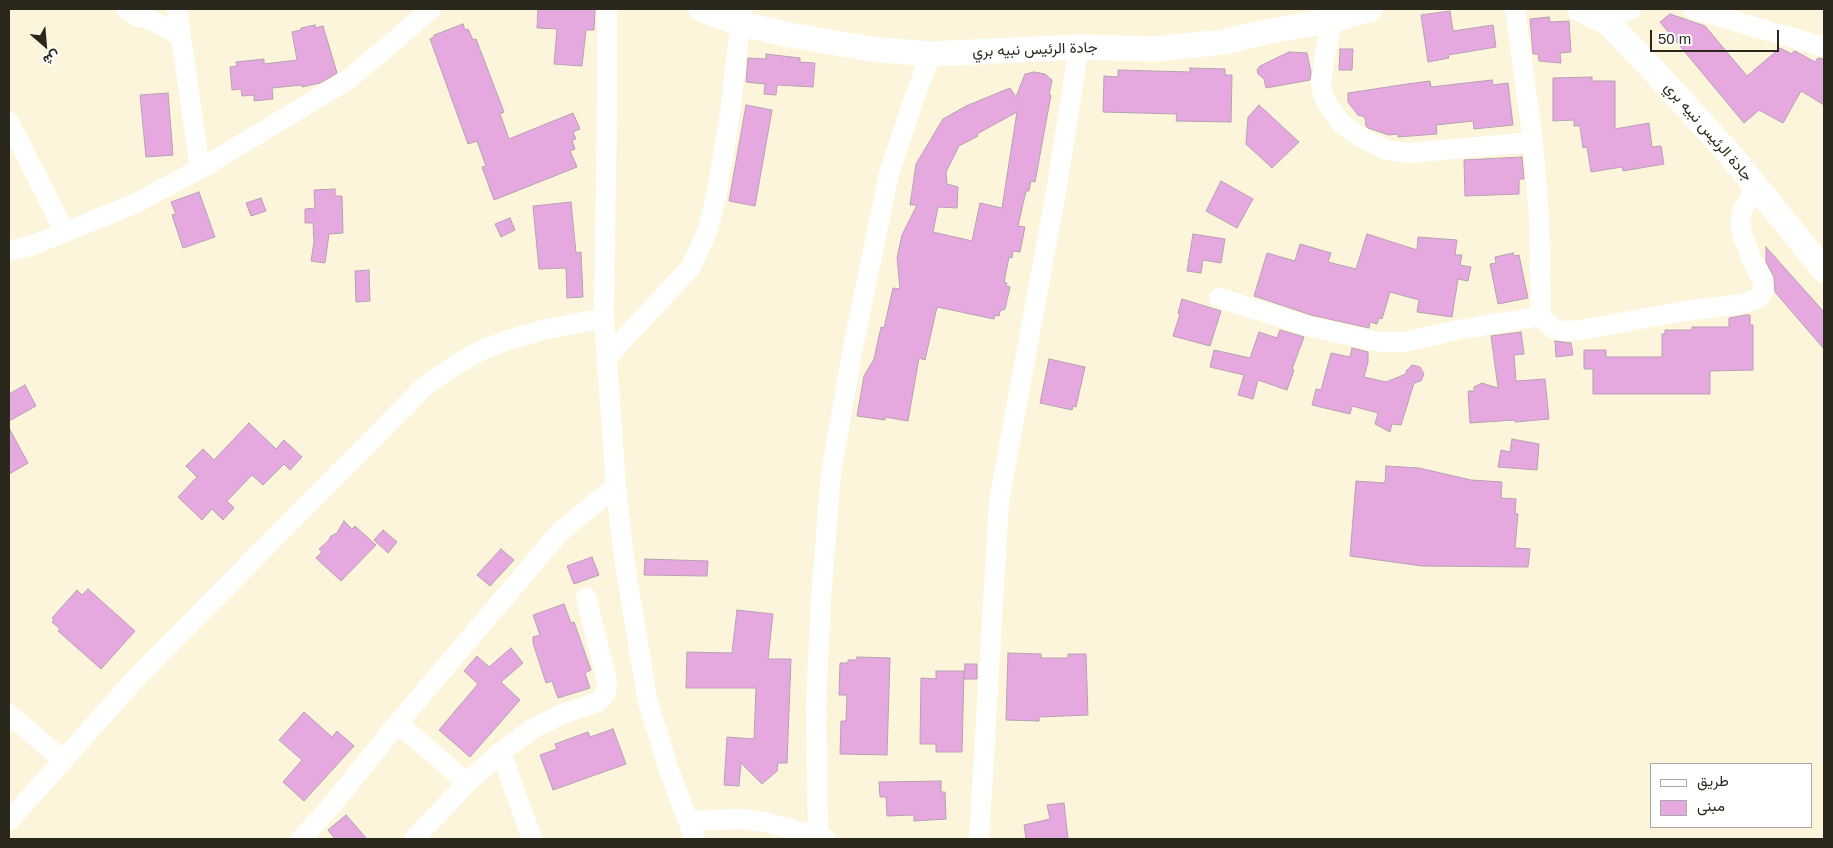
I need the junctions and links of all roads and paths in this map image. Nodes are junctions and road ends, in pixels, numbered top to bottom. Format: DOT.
graph roads {
  1 [pos="126,9"];
  2 [pos="177,9"];
  3 [pos="431,9"];
  4 [pos="607,9"];
  5 [pos="701,9"];
  6 [pos="1370,9"];
  7 [pos="1516,9"];
  8 [pos="1580,9"];
  9 [pos="1631,9"];
  10 [pos="1694,9"];
  11 [pos="742,17"];
  12 [pos="1333,20"];
  13 [pos="1608,23"];
  14 [pos="181,36"];
  15 [pos="1824,42"];
  16 [pos="1079,47"];
  17 [pos="931,54"];
  18 [pos="9,122"];
  19 [pos="1533,142"];
  20 [pos="200,169"];
  21 [pos="1757,187"];
  22 [pos="65,232"];
  23 [pos="9,251"];
  24 [pos="1824,270"];
  25 [pos="1219,298"];
  26 [pos="1541,316"];
  27 [pos="604,318"];
  28 [pos="607,357"];
  29 [pos="616,486"];
  30 [pos="586,597"];
  31 [pos="9,714"];
  32 [pos="398,723"];
  33 [pos="501,752"];
  34 [pos="63,760"];
  35 [pos="467,783"];
  36 [pos="9,821"];
  37 [pos="688,821"];
  38 [pos="822,838"];
  39 [pos="301,839"];
  40 [pos="414,839"];
  41 [pos="532,839"];
  42 [pos="695,839"];
  43 [pos="979,839"];
  1 -- 14 [label="street"];
  2 -- 14 [label="street"];
  3 -- 20 [label="street"];
  4 -- 27 [label="street"];
  5 -- 11 [label="main road, جادة الرئيس نبيه بري"];
  6 -- 12 [label="main road, جادة الرئيس نبيه بري"];
  7 -- 19 [label="street"];
  8 -- 13 [label="main road, جادة الرئيس نبيه بري"];
  9 -- 13 [label="street"];
  10 -- 15 [label="street"];
  11 -- 17 [label="main road, جادة الرئيس نبيه بري"];
  11 -- 28 [label="street"];
  12 -- 16 [label="main road, جادة الرئيس نبيه بري"];
  12 -- 19 [label="street"];
  13 -- 21 [label="main road, جادة الرئيس نبيه بري"];
  14 -- 20 [label="street"];
  16 -- 17 [label="main road, جادة الرئيس نبيه بري"];
  16 -- 43 [label="street"];
  17 -- 38 [label="street"];
  18 -- 22 [label="street"];
  19 -- 26 [label="street"];
  20 -- 22 [label="street"];
  21 -- 24 [label="main road, جادة الرئيس نبيه بري"];
  21 -- 26 [label="street"];
  22 -- 23 [label="street"];
  25 -- 26 [label="street"];
  27 -- 28 [label="street"];
  27 -- 34 [label="street"];
  28 -- 29 [label="street"];
  29 -- 32 [label="street"];
  29 -- 37 [label="street"];
  30 -- 33 [label="street"];
  31 -- 34 [label="street"];
  32 -- 35 [label="street"];
  32 -- 39 [label="street"];
  33 -- 35 [label="street"];
  33 -- 41 [label="street"];
  34 -- 36 [label="street"];
  35 -- 40 [label="street"];
  37 -- 38 [label="street"];
  37 -- 42 [label="street"];
}
